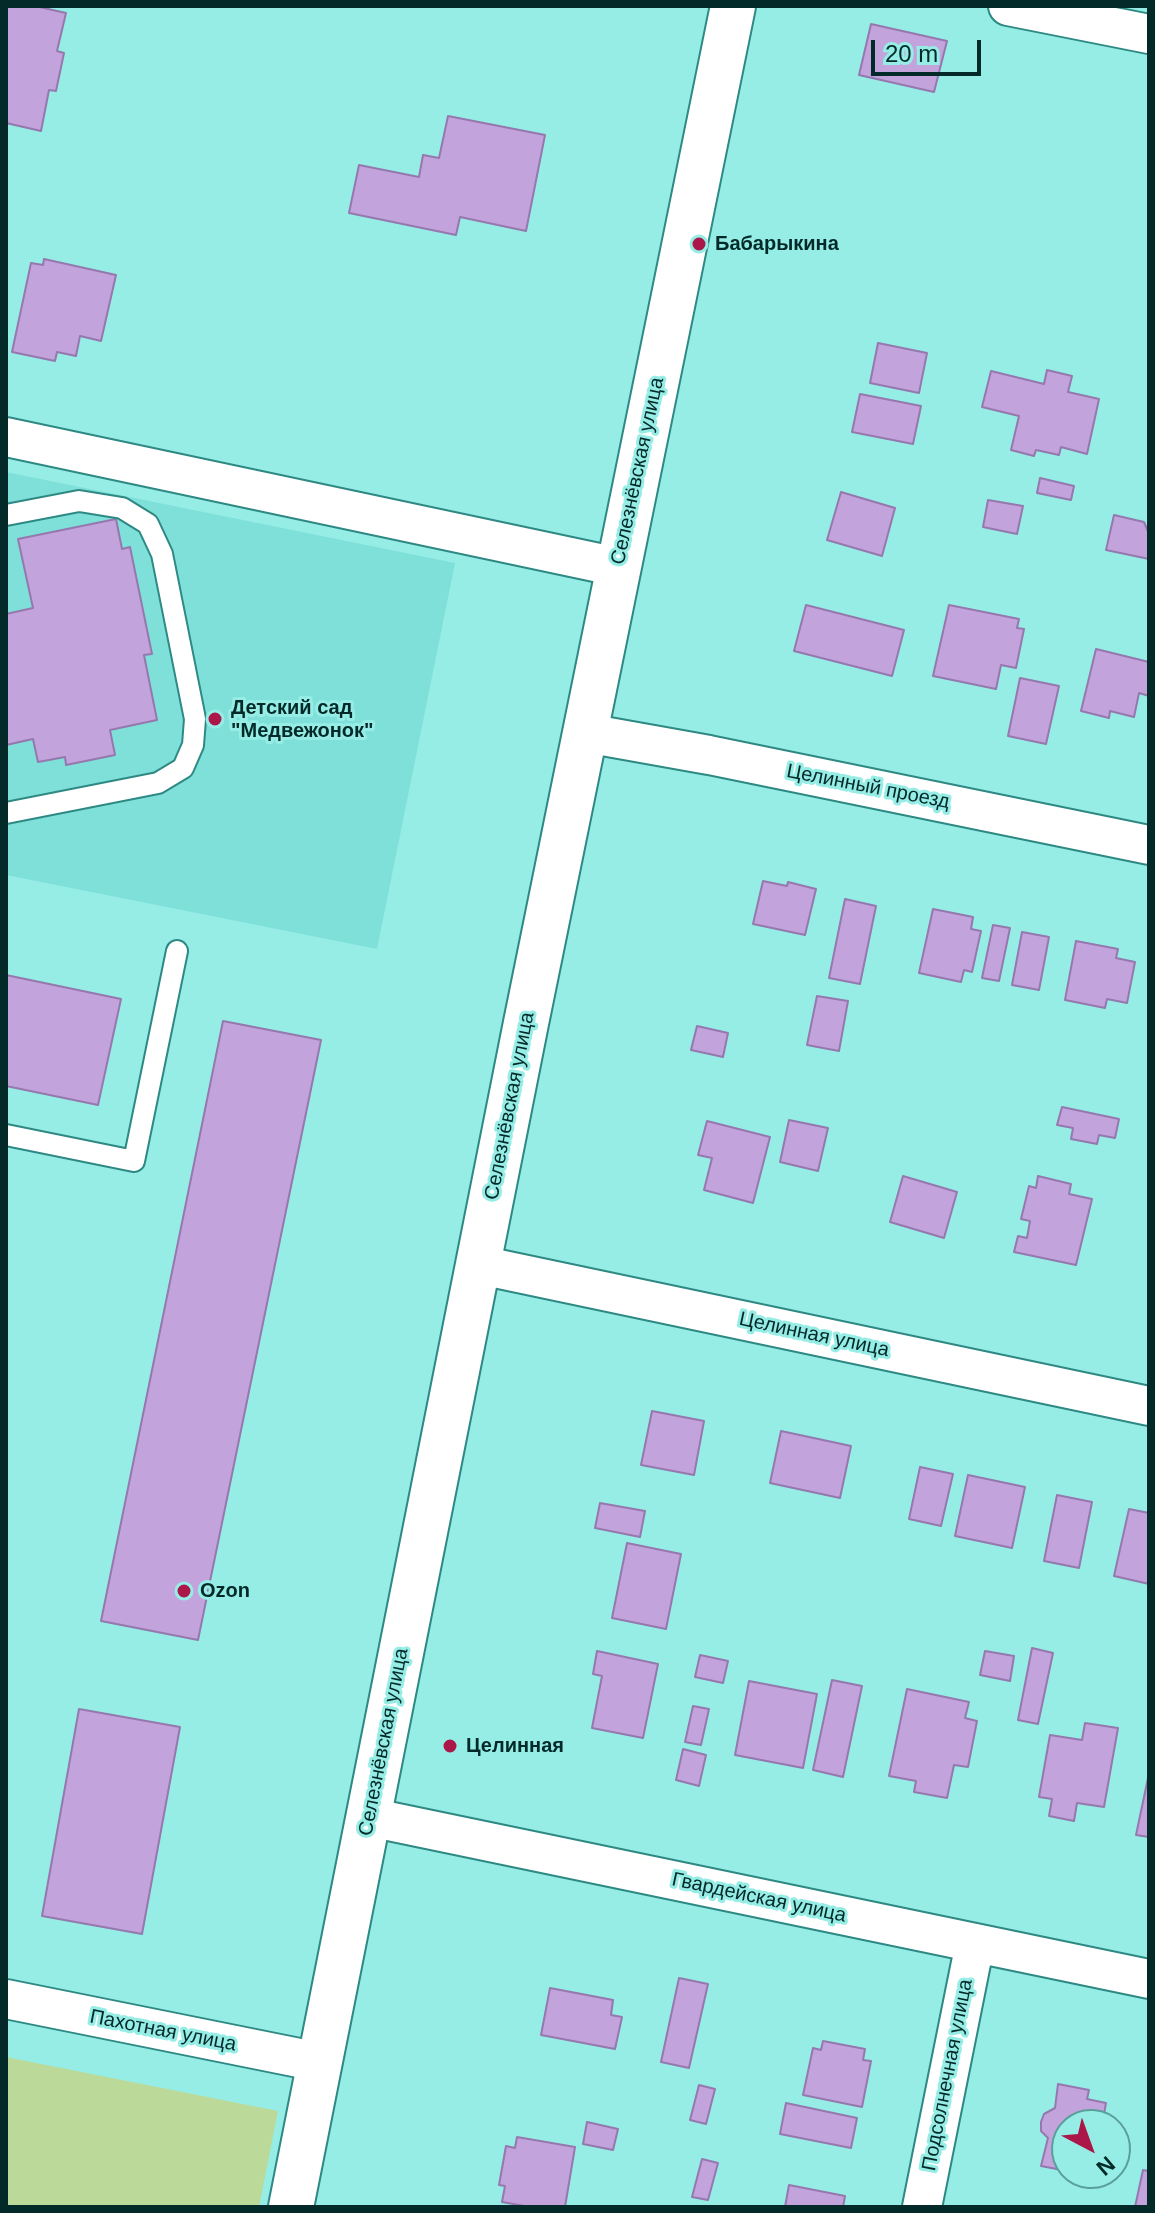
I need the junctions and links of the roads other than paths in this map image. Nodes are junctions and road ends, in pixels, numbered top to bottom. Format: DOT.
graph roads {
  1 [pos="733,6"];
  2 [pos="1008,6"];
  3 [pos="1149,34"];
  4 [pos="6,437"];
  5 [pos="6,515"];
  6 [pos="618,567"];
  7 [pos="586,733"];
  8 [pos="6,813"];
  9 [pos="1149,845"];
  10 [pos="177,951"];
  11 [pos="6,1135"];
  12 [pos="480,1265"];
  13 [pos="1149,1406"];
  14 [pos="369,1817"];
  15 [pos="975,1943"];
  16 [pos="1149,1979"];
  17 [pos="6,1999"];
  18 [pos="319,2062"];
  19 [pos="291,2207"];
  20 [pos="922,2207"];
  1 -- 6 [label="street, Селезнёвская улица"];
  2 -- 3 [label="street"];
  4 -- 6 [label="street"];
  5 -- 8 [label="lane"];
  6 -- 7 [label="street, Селезнёвская улица"];
  7 -- 9 [label="street, Целинный проезд"];
  7 -- 12 [label="street, Селезнёвская улица"];
  10 -- 11 [label="lane"];
  12 -- 13 [label="street, Целинная улица"];
  12 -- 14 [label="street, Селезнёвская улица"];
  14 -- 15 [label="street, Гвардейская улица"];
  14 -- 18 [label="street, Селезнёвская улица"];
  15 -- 16 [label="street, Гвардейская улица"];
  15 -- 20 [label="street, Подсолнечная улица"];
  17 -- 18 [label="street, Пахотная улица"];
  18 -- 19 [label="street, Селезнёвская улица"];
}
